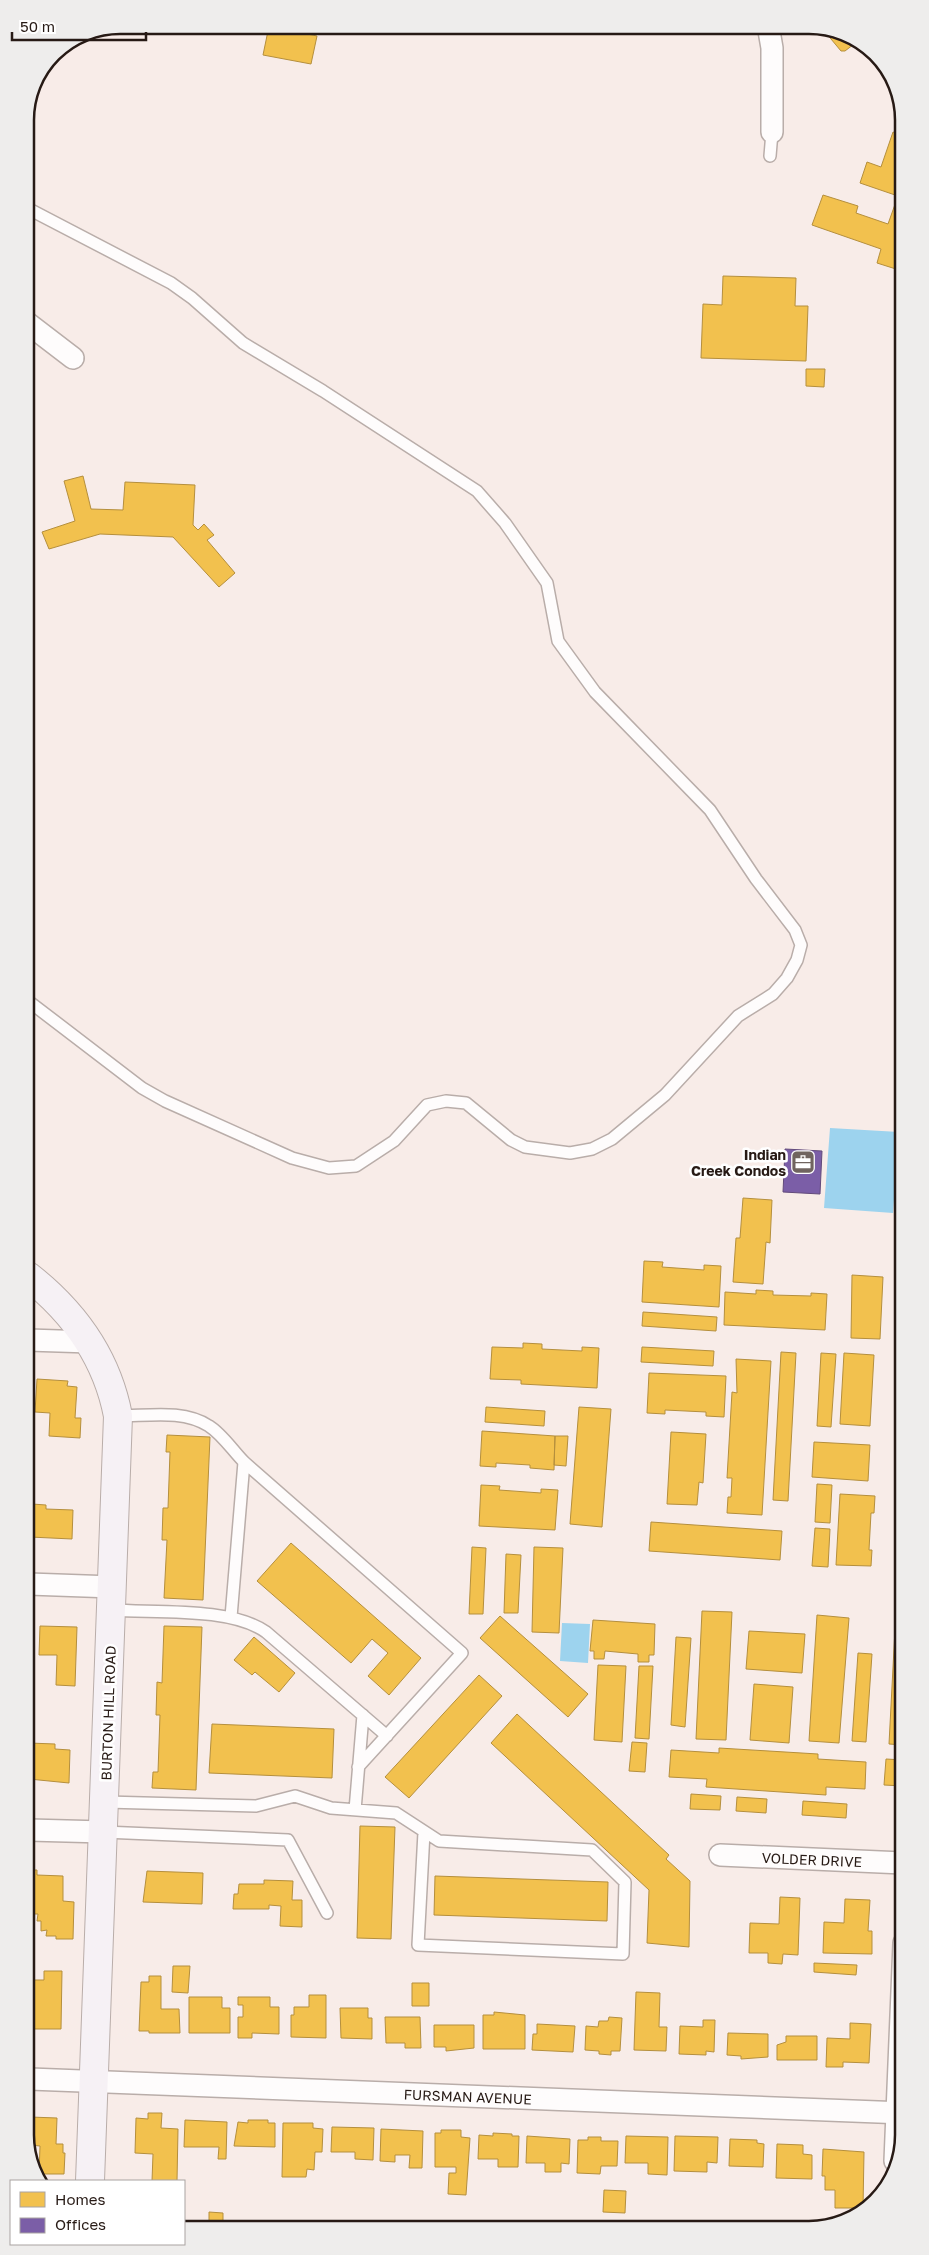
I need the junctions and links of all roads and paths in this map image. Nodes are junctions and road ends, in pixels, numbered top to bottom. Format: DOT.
graph roads {
  1 [pos="770,34"];
  2 [pos="772,132"];
  3 [pos="770,156"];
  4 [pos="34,212"];
  5 [pos="34,328"];
  6 [pos="73,358"];
  7 [pos="34,1005"];
  8 [pos="34,1282"];
  9 [pos="34,1340"];
  10 [pos="90,1342"];
  11 [pos="118,1416"];
  12 [pos="244,1462"];
  13 [pos="34,1585"];
  14 [pos="112,1599"];
  15 [pos="231,1617"];
  16 [pos="363,1715"];
  17 [pos="387,1736"];
  18 [pos="358,1768"];
  19 [pos="106,1802"];
  20 [pos="355,1810"];
  21 [pos="34,1830"];
  22 [pos="104,1832"];
  23 [pos="424,1832"];
  24 [pos="720,1855"];
  25 [pos="895,1863"];
  26 [pos="327,1912"];
  27 [pos="34,2079"];
  28 [pos="94,2082"];
  29 [pos="895,2113"];
  30 [pos="90,2180"];
  1 -- 2 [label="street"];
  2 -- 3 [label="lane"];
  4 -- 7 [label="lane"];
  5 -- 6 [label="street"];
  8 -- 10 [label="street, BURTON HILL ROAD"];
  9 -- 10 [label="street"];
  10 -- 11 [label="street, BURTON HILL ROAD"];
  11 -- 12 [label="lane"];
  11 -- 14 [label="street, BURTON HILL ROAD"];
  12 -- 15 [label="lane"];
  12 -- 17 [label="lane"];
  13 -- 14 [label="street"];
  14 -- 15 [label="lane"];
  14 -- 19 [label="street, BURTON HILL ROAD"];
  15 -- 16 [label="lane"];
  16 -- 17 [label="lane"];
  16 -- 18 [label="lane"];
  17 -- 18 [label="lane"];
  18 -- 20 [label="lane"];
  19 -- 20 [label="lane"];
  19 -- 22 [label="street, BURTON HILL ROAD"];
  20 -- 23 [label="lane"];
  21 -- 22 [label="street"];
  22 -- 26 [label="lane"];
  22 -- 28 [label="street, BURTON HILL ROAD"];
  23 -- 23 [label="lane"];
  24 -- 25 [label="street, VOLDER DRIVE"];
  27 -- 28 [label="street, FURSMAN AVENUE"];
  28 -- 29 [label="street, FURSMAN AVENUE"];
  28 -- 30 [label="street, BURTON HILL ROAD"];
}
